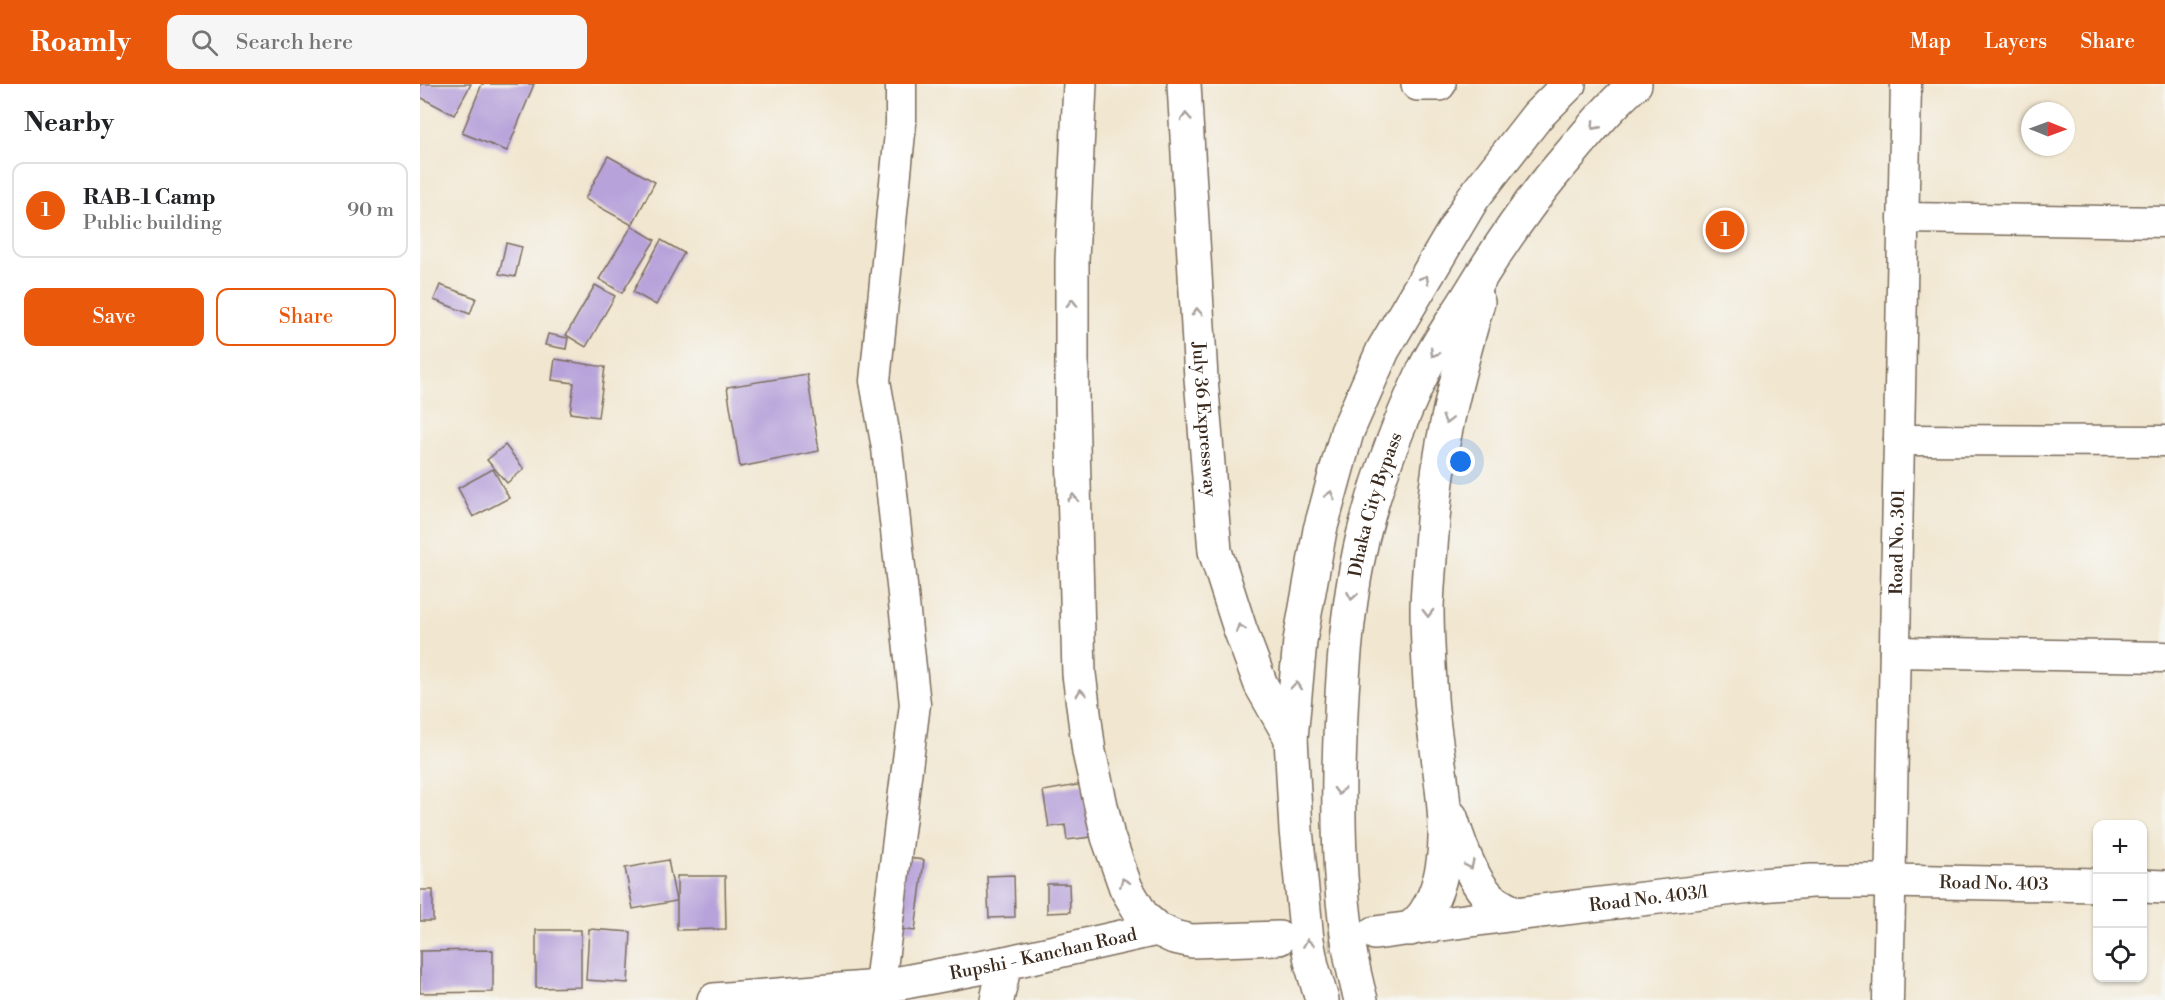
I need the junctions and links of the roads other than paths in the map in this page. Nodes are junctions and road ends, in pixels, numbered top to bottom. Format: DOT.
graph roads {
  1 [pos="901,84"];
  2 [pos="1080,84"];
  3 [pos="1184,84"];
  4 [pos="1418,84"];
  5 [pos="1439,84"];
  6 [pos="1569,84"];
  7 [pos="1635,84"];
  8 [pos="1906,84"];
  9 [pos="1904,218"];
  10 [pos="2165,222"];
  11 [pos="1490,262"];
  12 [pos="1899,440"];
  13 [pos="2165,441"];
  14 [pos="1894,652"];
  15 [pos="2165,657"];
  16 [pos="1291,738"];
  17 [pos="1442,791"];
  18 [pos="1890,881"];
  19 [pos="2093,885"];
  20 [pos="2147,886"];
  21 [pos="2165,887"];
  22 [pos="1516,914"];
  23 [pos="1157,929"];
  24 [pos="1410,929"];
  25 [pos="1375,933"];
  26 [pos="1279,938"];
  27 [pos="1005,963"];
  28 [pos="878,993"];
  29 [pos="714,1000"];
  30 [pos="998,1000"];
  31 [pos="1322,1000"];
  32 [pos="1361,1000"];
  33 [pos="1888,1000"];
  1 -- 28 [label="street"];
  23 -- 2 [label="main road, one-way"];
  16 -- 3 [label="main road, July 36 Expressway, one-way"];
  4 -- 5 [label="main road"];
  16 -- 6 [label="main road, one-way"];
  7 -- 11 [label="main road, Dhaka City Bypass, one-way"];
  8 -- 9 [label="street, Road No. 301"];
  9 -- 10 [label="street"];
  9 -- 12 [label="street, Road No. 301"];
  11 -- 17 [label="main road, one-way"];
  11 -- 32 [label="main road, Dhaka City Bypass, one-way"];
  12 -- 13 [label="street"];
  12 -- 14 [label="street, Road No. 301"];
  14 -- 15 [label="street"];
  14 -- 18 [label="street, Road No. 301"];
  31 -- 16 [label="main road, one-way"];
  17 -- 22 [label="main road, one-way"];
  17 -- 24 [label="main road"];
  18 -- 19 [label="main road, Road No. 403"];
  18 -- 22 [label="main road, Road No. 403/1"];
  18 -- 33 [label="street, Road No. 301"];
  20 -- 21 [label="main road"];
  22 -- 24 [label="main road, Road No. 403/1"];
  23 -- 26 [label="main road"];
  23 -- 27 [label="main road, Rupshi - Kanchan Road"];
  24 -- 25 [label="main road, Road No. 403/1"];
  27 -- 28 [label="main road, Rupshi - Kanchan Road"];
  27 -- 30 [label="main road"];
  28 -- 29 [label="main road, Rupshi - Kanchan Road"];
}
